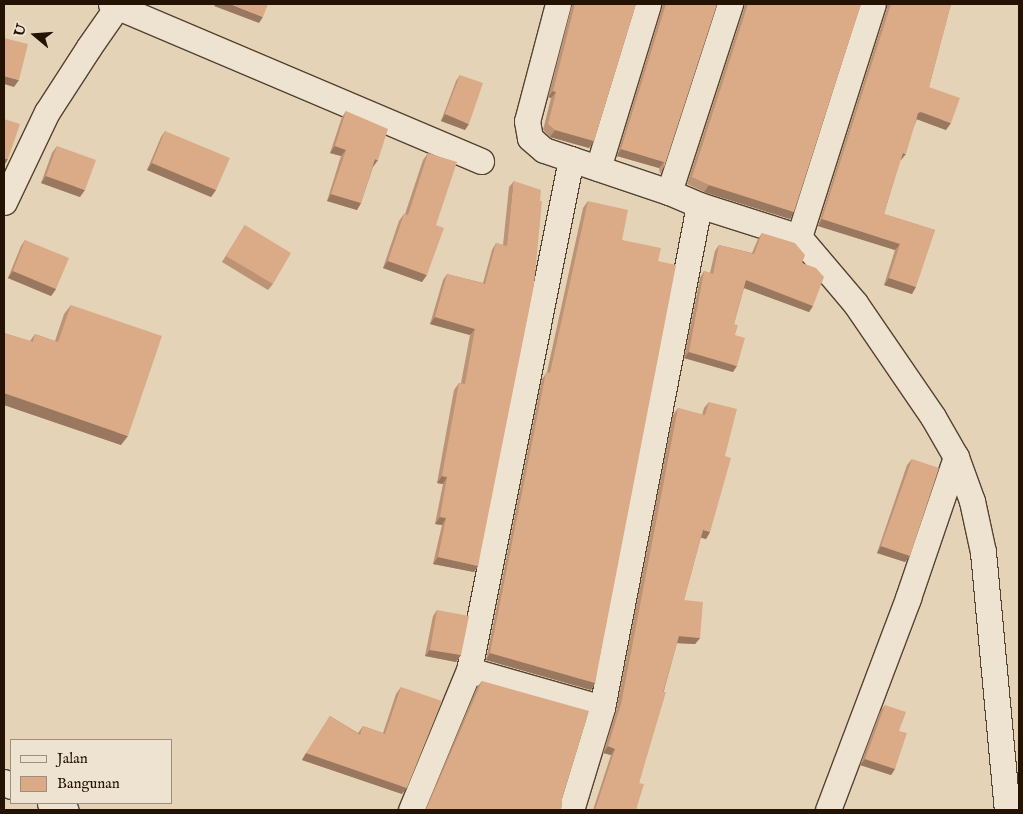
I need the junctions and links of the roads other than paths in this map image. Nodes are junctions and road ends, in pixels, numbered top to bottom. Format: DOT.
graph roads {
  1 [pos="558,4"];
  2 [pos="648,4"];
  3 [pos="730,4"];
  4 [pos="873,4"];
  5 [pos="116,5"];
  6 [pos="571,159"];
  7 [pos="481,161"];
  8 [pos="598,168"];
  9 [pos="669,192"];
  10 [pos="4,202"];
  11 [pos="698,205"];
  12 [pos="800,237"];
  13 [pos="956,457"];
  14 [pos="469,670"];
  15 [pos="602,708"];
  16 [pos="52,804"];
  17 [pos="66,810"];
  18 [pos="411,810"];
  19 [pos="570,810"];
  20 [pos="828,810"];
  21 [pos="1007,810"];
  1 -- 6 [label="street"];
  2 -- 8 [label="street"];
  3 -- 9 [label="street"];
  4 -- 12 [label="street"];
  5 -- 7 [label="street"];
  5 -- 10 [label="street"];
  6 -- 8 [label="street"];
  6 -- 14 [label="street"];
  8 -- 9 [label="street"];
  9 -- 11 [label="street"];
  11 -- 12 [label="street"];
  11 -- 15 [label="street"];
  12 -- 13 [label="street"];
  13 -- 20 [label="street"];
  13 -- 21 [label="street"];
  14 -- 15 [label="street"];
  14 -- 18 [label="street"];
  15 -- 19 [label="street"];
  16 -- 17 [label="street"];
}
